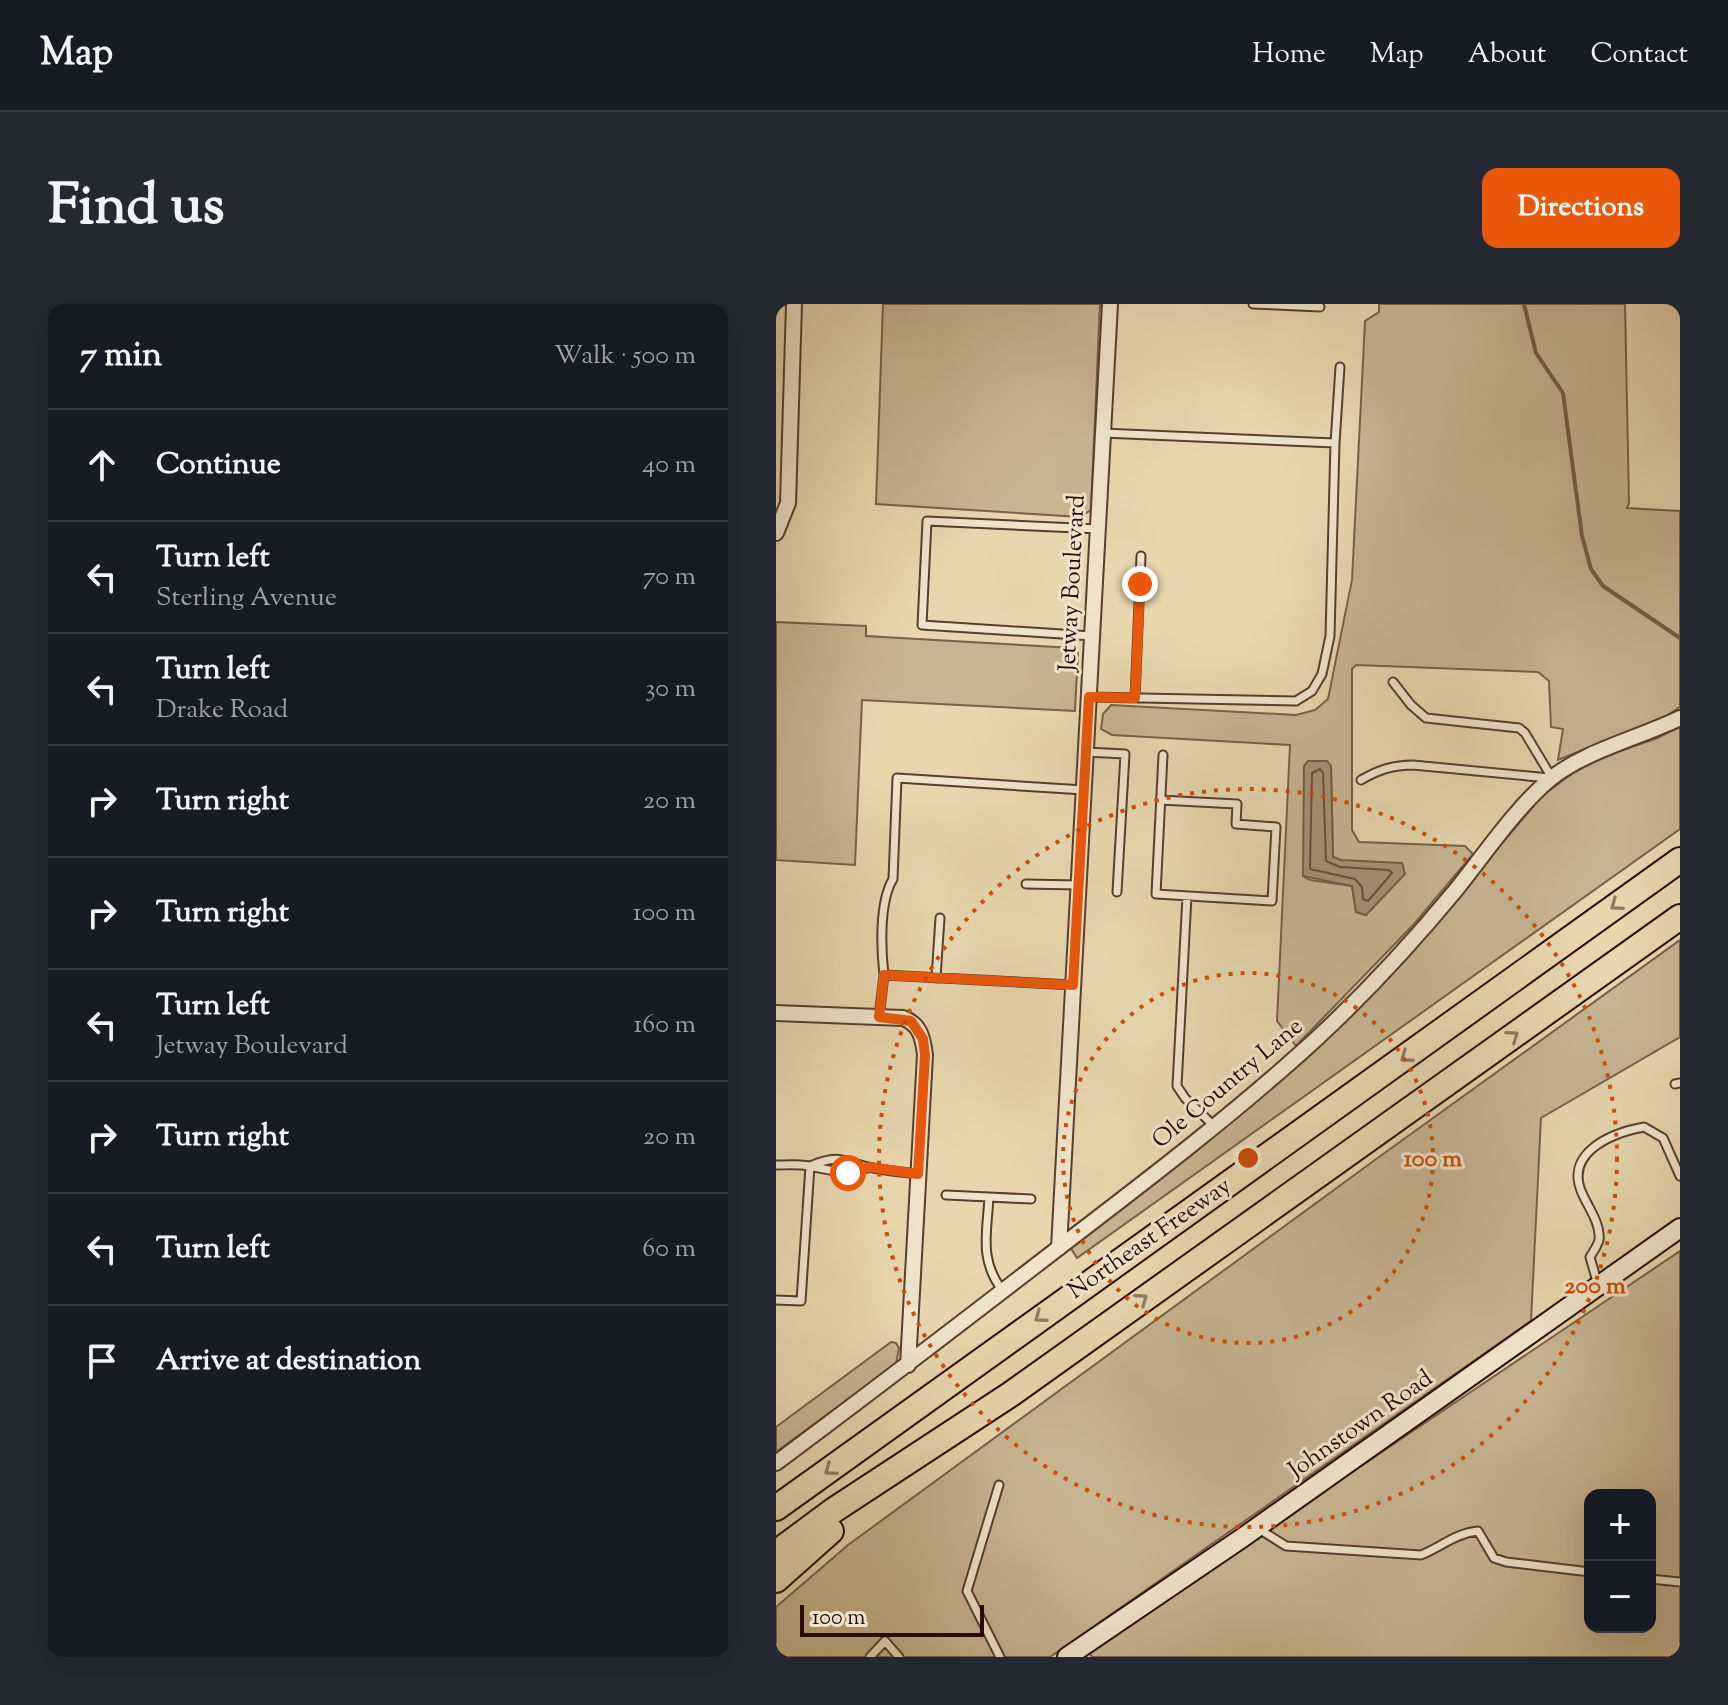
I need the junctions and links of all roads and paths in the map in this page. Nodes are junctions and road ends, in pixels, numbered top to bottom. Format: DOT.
graph roads {
  1 [pos="794,304"];
  2 [pos="1110,304"];
  3 [pos="1253,304"];
  4 [pos="1320,307"];
  5 [pos="1340,367"];
  6 [pos="1103,433"];
  7 [pos="1335,443"];
  8 [pos="1098,529"];
  9 [pos="776,533"];
  10 [pos="1141,556"];
  11 [pos="1092,636"];
  12 [pos="1393,682"];
  13 [pos="1089,697"];
  14 [pos="1135,698"];
  15 [pos="1680,718"];
  16 [pos="1086,752"];
  17 [pos="1163,755"];
  18 [pos="1552,778"];
  19 [pos="1361,780"];
  20 [pos="1084,790"];
  21 [pos="1160,800"];
  22 [pos="1680,860"];
  23 [pos="1026,884"];
  24 [pos="1078,885"];
  25 [pos="1117,892"];
  26 [pos="1187,896"];
  27 [pos="1680,917"];
  28 [pos="940,918"];
  29 [pos="884,975"];
  30 [pos="936,978"];
  31 [pos="1073,985"];
  32 [pos="776,1013"];
  33 [pos="879,1017"];
  34 [pos="1214,1126"];
  35 [pos="776,1165"];
  36 [pos="810,1166"];
  37 [pos="869,1167"];
  38 [pos="918,1174"];
  39 [pos="1680,1176"];
  40 [pos="946,1195"];
  41 [pos="989,1197"];
  42 [pos="1031,1199"];
  43 [pos="1680,1228"];
  44 [pos="1059,1248"];
  45 [pos="1598,1286"];
  46 [pos="1003,1292"];
  47 [pos="776,1300"];
  48 [pos="908,1365"];
  49 [pos="1011,1394"];
  50 [pos="776,1463"];
  51 [pos="999,1485"];
  52 [pos="776,1508"];
  53 [pos="1257,1528"];
  54 [pos="776,1553"];
  55 [pos="1584,1571"];
  56 [pos="776,1580"];
  57 [pos="1656,1580"];
  58 [pos="1680,1582"];
  59 [pos="1073,1655"];
  60 [pos="870,1657"];
  61 [pos="899,1657"];
  62 [pos="1000,1657"];
  1 -- 9 [label="street"];
  2 -- 6 [label="street, Jetway Boulevard"];
  3 -- 4 [label="lane"];
  5 -- 7 [label="lane"];
  6 -- 7 [label="lane"];
  6 -- 8 [label="street, Jetway Boulevard"];
  7 -- 14 [label="lane"];
  8 -- 11 [label="street, Jetway Boulevard"];
  8 -- 11 [label="lane"];
  10 -- 14 [label="lane"];
  11 -- 13 [label="street, Jetway Boulevard"];
  12 -- 18 [label="lane"];
  13 -- 14 [label="lane"];
  13 -- 16 [label="street, Jetway Boulevard"];
  15 -- 18 [label="street, Ole Country Lane"];
  16 -- 20 [label="street, Jetway Boulevard"];
  16 -- 25 [label="lane"];
  17 -- 21 [label="lane"];
  18 -- 19 [label="lane"];
  18 -- 34 [label="street, Ole Country Lane"];
  20 -- 24 [label="street, Jetway Boulevard"];
  20 -- 29 [label="lane"];
  21 -- 26 [label="lane"];
  21 -- 26 [label="lane"];
  22 -- 52 [label="highway, Northeast Freeway, one-way"];
  23 -- 24 [label="lane"];
  24 -- 31 [label="street, Jetway Boulevard"];
  26 -- 34 [label="lane"];
  49 -- 27 [label="highway, Northeast Freeway, one-way"];
  28 -- 30 [label="lane"];
  29 -- 30 [label="lane"];
  29 -- 33 [label="lane"];
  30 -- 31 [label="lane"];
  31 -- 44 [label="street, Jetway Boulevard"];
  32 -- 33 [label="street"];
  33 -- 38 [label="street"];
  34 -- 44 [label="street, Ole Country Lane"];
  35 -- 36 [label="lane"];
  36 -- 37 [label="lane"];
  36 -- 37 [label="lane"];
  36 -- 47 [label="lane"];
  37 -- 38 [label="lane"];
  38 -- 48 [label="street"];
  39 -- 45 [label="lane"];
  40 -- 41 [label="lane"];
  41 -- 42 [label="lane"];
  41 -- 46 [label="lane"];
  43 -- 45 [label="main road, Johnstown Road"];
  44 -- 46 [label="street, Ole Country Lane"];
  45 -- 53 [label="main road, Johnstown Road"];
  46 -- 48 [label="street, Ole Country Lane"];
  48 -- 50 [label="street, Ole Country Lane"];
  49 -- 54 [label="highway, Northeast Freeway"];
  49 -- 56 [label="highway"];
  51 -- 62 [label="lane"];
  53 -- 55 [label="lane"];
  53 -- 59 [label="main road, Johnstown Road"];
  57 -- 58 [label="lane"];
  60 -- 61 [label="lane"];
}
